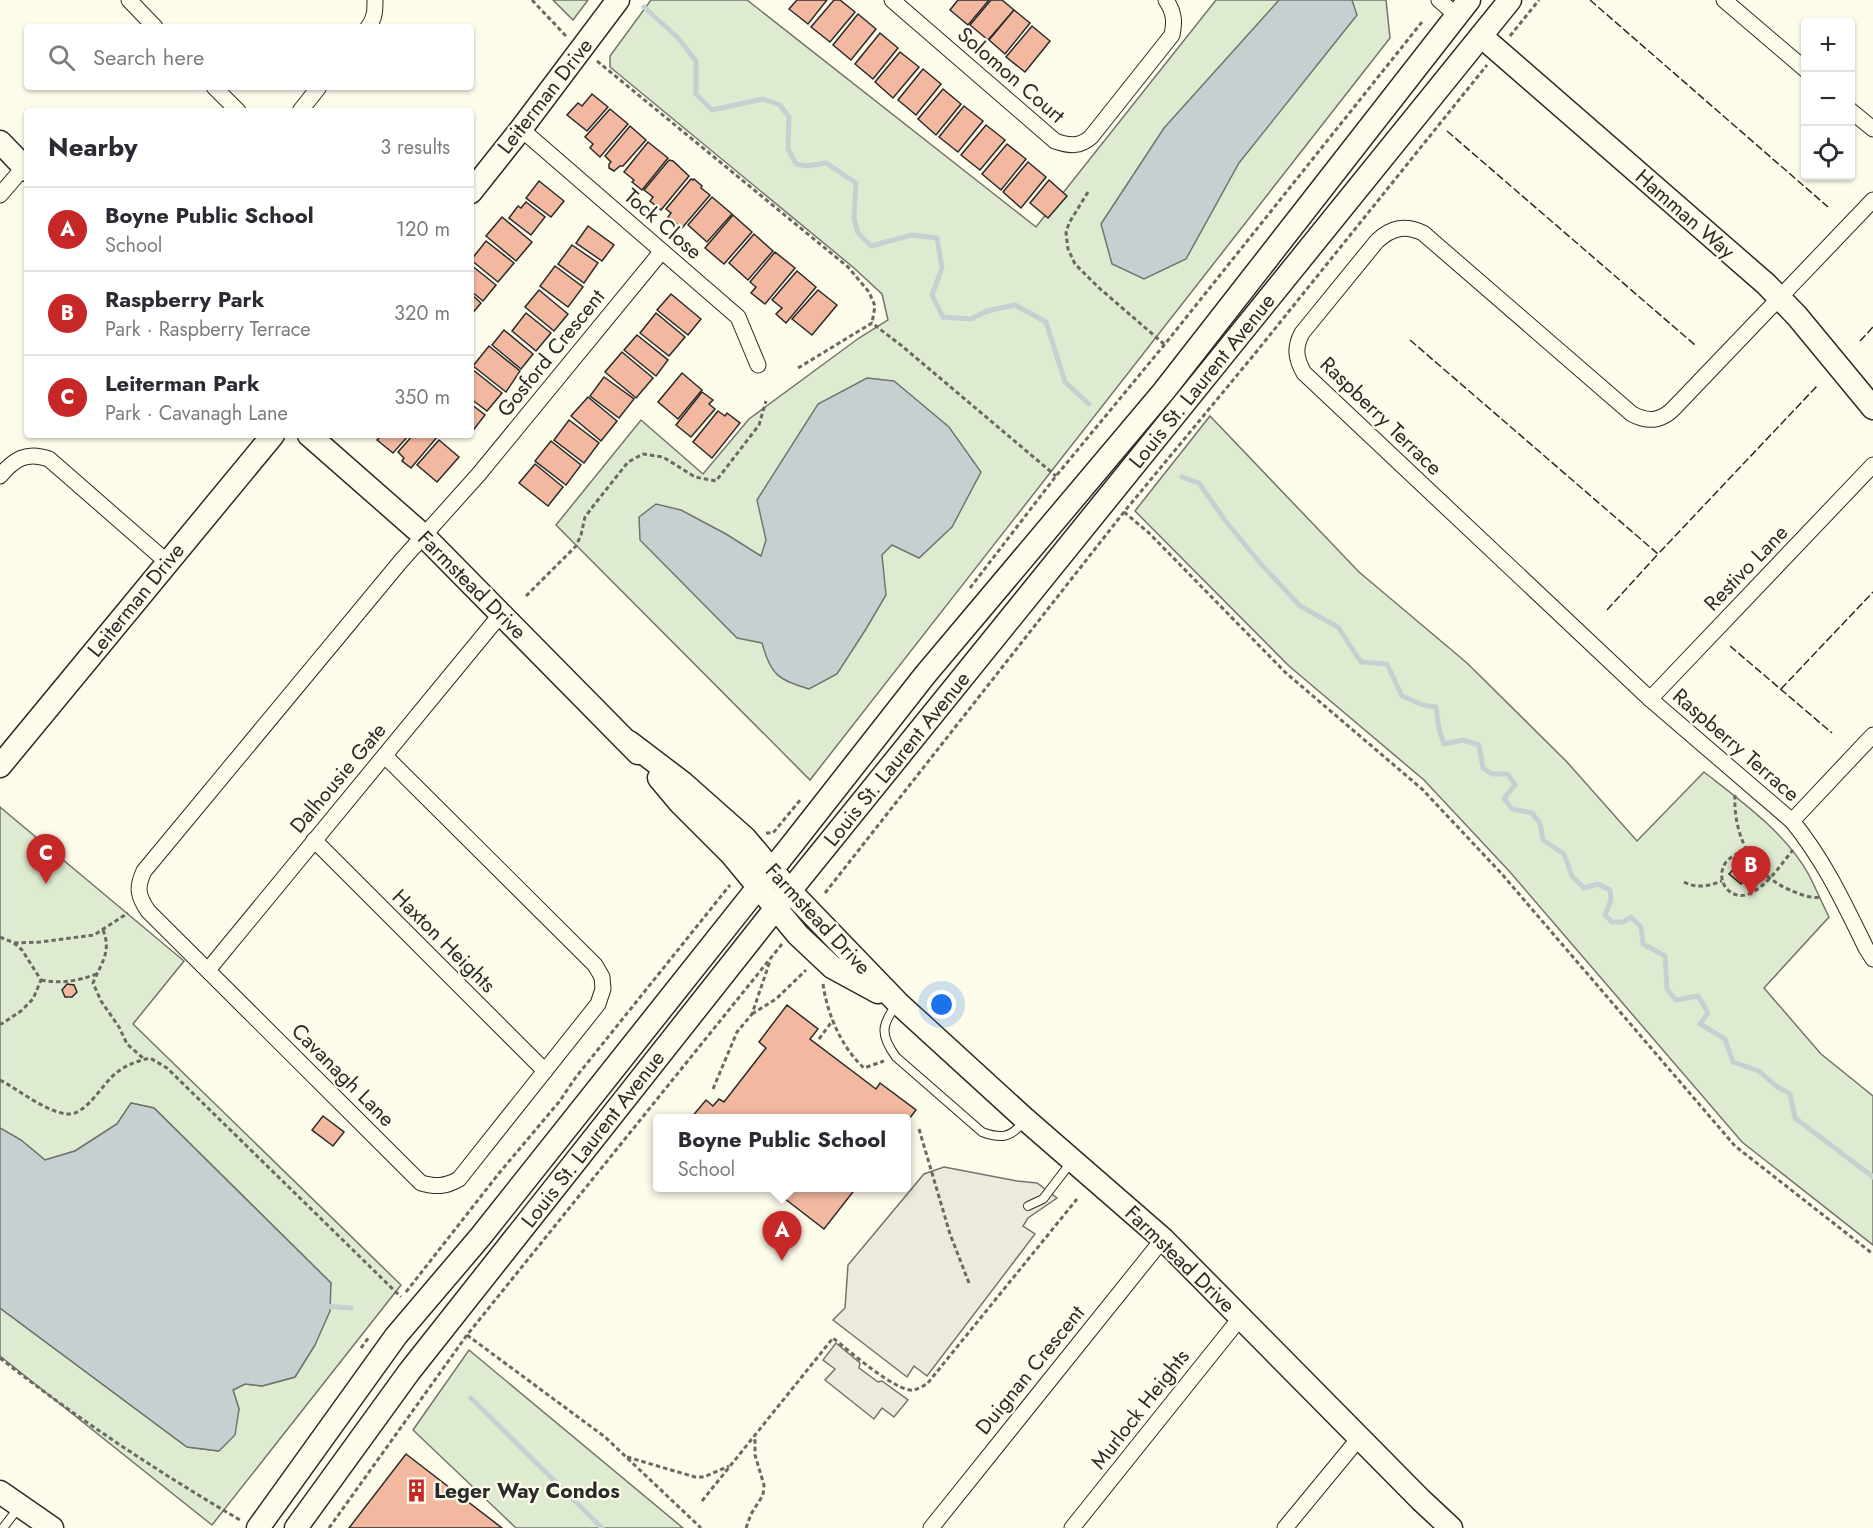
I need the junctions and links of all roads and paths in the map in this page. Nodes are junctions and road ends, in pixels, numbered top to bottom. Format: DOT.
graph roads {
  1 [pos="129,0"];
  2 [pos="375,0"];
  3 [pos="532,0"];
  4 [pos="618,0"];
  5 [pos="892,0"];
  6 [pos="1166,0"];
  7 [pos="1438,0"];
  8 [pos="1510,0"];
  9 [pos="1539,0"];
  10 [pos="1724,0"];
  11 [pos="1463,8"];
  12 [pos="1422,22"];
  13 [pos="152,24"];
  14 [pos="370,24"];
  15 [pos="1514,32"];
  16 [pos="564,34"];
  17 [pos="1481,36"];
  18 [pos="602,64"];
  19 [pos="1801,66"];
  20 [pos="1479,75"];
  21 [pos="217,90"];
  22 [pos="318,90"];
  23 [pos="235,108"];
  24 [pos="302,108"];
  25 [pos="1855,113"];
  26 [pos="521,129"];
  27 [pos="1873,129"];
  28 [pos="0,142"];
  29 [pos="24,166"];
  30 [pos="24,170"];
  31 [pos="474,188"];
  32 [pos="1088,192"];
  33 [pos="0,195"];
  34 [pos="1873,200"];
  35 [pos="662,251"];
  36 [pos="1780,297"];
  37 [pos="872,323"];
  38 [pos="1165,344"];
  39 [pos="758,365"];
  40 [pos="798,368"];
  41 [pos="766,402"];
  42 [pos="1873,408"];
  43 [pos="270,438"];
  44 [pos="312,438"];
  45 [pos="1873,465"];
  46 [pos="0,476"];
  47 [pos="1056,476"];
  48 [pos="1124,512"];
  49 [pos="424,536"];
  50 [pos="167,562"];
  51 [pos="965,595"];
  52 [pos="526,596"];
  53 [pos="501,614"];
  54 [pos="1650,699"];
  55 [pos="1873,735"];
  56 [pos="385,756"];
  57 [pos="0,766"];
  58 [pos="1735,795"];
  59 [pos="803,796"];
  60 [pos="1792,821"];
  61 [pos="762,834"];
  62 [pos="314,840"];
  63 [pos="1745,849"];
  64 [pos="1793,850"];
  65 [pos="766,878"];
  66 [pos="1768,878"];
  67 [pos="1722,881"];
  68 [pos="1684,882"];
  69 [pos="730,885"];
  70 [pos="825,893"];
  71 [pos="1821,897"];
  72 [pos="783,899"];
  73 [pos="128,912"];
  74 [pos="103,930"];
  75 [pos="0,937"];
  76 [pos="14,943"];
  77 [pos="782,944"];
  78 [pos="820,956"];
  79 [pos="772,957"];
  80 [pos="1873,959"];
  81 [pos="208,970"];
  82 [pos="97,974"];
  83 [pos="41,980"];
  84 [pos="898,1003"];
  85 [pos="752,1014"];
  86 [pos="833,1020"];
  87 [pos="0,1023"];
  88 [pos="819,1039"];
  89 [pos="896,1057"];
  90 [pos="144,1059"];
  91 [pos="545,1071"];
  92 [pos="0,1080"];
  93 [pos="713,1089"];
  94 [pos="1025,1119"];
  95 [pos="919,1129"];
  96 [pos="1073,1160"];
  97 [pos="1077,1199"];
  98 [pos="1028,1206"];
  99 [pos="1163,1239"];
  100 [pos="1873,1254"];
  101 [pos="969,1283"];
  102 [pos="1241,1317"];
  103 [pos="373,1332"];
  104 [pos="467,1335"];
  105 [pos="359,1350"];
  106 [pos="0,1358"];
  107 [pos="755,1436"];
  108 [pos="1360,1437"];
  109 [pos="626,1457"];
  110 [pos="731,1465"];
  111 [pos="0,1492"];
  112 [pos="702,1501"];
  113 [pos="20,1506"];
  114 [pos="3,1528"];
  115 [pos="52,1528"];
  116 [pos="235,1528"];
  117 [pos="258,1528"];
  118 [pos="296,1528"];
  119 [pos="328,1528"];
  120 [pos="701,1528"];
  121 [pos="746,1528"];
  122 [pos="931,1528"];
  123 [pos="1072,1528"];
  124 [pos="1285,1528"];
  125 [pos="1451,1528"];
  1 -- 13 [label="street"];
  2 -- 14 [label="street"];
  3 -- 16 [label="path"];
  4 -- 26 [label="main road, Leiterman Drive"];
  5 -- 6 [label="street, Solomon Court"];
  7 -- 11 [label="street"];
  8 -- 17 [label="main road, Louis St. Laurent Avenue"];
  9 -- 15 [label="path"];
  10 -- 19 [label="street"];
  11 -- 65 [label="main road, Louis St. Laurent Avenue"];
  12 -- 38 [label="path"];
  17 -- 36 [label="main road, Hamman Way"];
  17 -- 72 [label="main road, Louis St. Laurent Avenue"];
  18 -- 37 [label="path"];
  20 -- 48 [label="path"];
  21 -- 23 [label="street"];
  22 -- 24 [label="street"];
  25 -- 27 [label="street"];
  26 -- 31 [label="main road, Leiterman Drive"];
  26 -- 35 [label="street, Tock Close"];
  28 -- 29 [label="main road"];
  30 -- 33 [label="street"];
  32 -- 38 [label="path"];
  34 -- 36 [label="street"];
  35 -- 39 [label="street, Tock Close"];
  35 -- 49 [label="street, Gosford Crescent"];
  36 -- 42 [label="main road, Hamman Way"];
  36 -- 54 [label="street, Raspberry Terrace"];
  37 -- 40 [label="path"];
  37 -- 47 [label="path"];
  38 -- 47 [label="path"];
  41 -- 52 [label="path"];
  43 -- 50 [label="main road, Leiterman Drive"];
  44 -- 49 [label="main road, Farmstead Drive"];
  45 -- 54 [label="street, Restivo Lane"];
  46 -- 50 [label="street"];
  47 -- 51 [label="path"];
  48 -- 70 [label="path"];
  48 -- 100 [label="path"];
  49 -- 53 [label="main road, Farmstead Drive"];
  49 -- 81 [label="street, Cavanagh Lane"];
  50 -- 57 [label="main road, Leiterman Drive"];
  53 -- 56 [label="street, Dalhousie Gate"];
  53 -- 65 [label="main road, Farmstead Drive"];
  54 -- 60 [label="street, Raspberry Terrace"];
  55 -- 60 [label="street"];
  56 -- 62 [label="street, Dalhousie Gate"];
  56 -- 91 [label="street, Cavanagh Lane"];
  58 -- 63 [label="path"];
  59 -- 61 [label="path"];
  60 -- 80 [label="street, Raspberry Terrace"];
  62 -- 81 [label="street, Dalhousie Gate"];
  62 -- 91 [label="street, Haxton Heights"];
  63 -- 66 [label="path"];
  63 -- 67 [label="path"];
  64 -- 66 [label="path"];
  65 -- 72 [label="main road, Farmstead Drive"];
  65 -- 117 [label="main road, Louis St. Laurent Avenue"];
  66 -- 67 [label="path"];
  66 -- 71 [label="path"];
  67 -- 68 [label="path"];
  69 -- 90 [label="path"];
  72 -- 78 [label="main road, Farmstead Drive"];
  72 -- 84 [label="main road, Farmstead Drive"];
  72 -- 118 [label="main road, Louis St. Laurent Avenue"];
  73 -- 74 [label="path"];
  74 -- 76 [label="path"];
  74 -- 82 [label="path"];
  75 -- 76 [label="path"];
  76 -- 83 [label="path"];
  77 -- 79 [label="path"];
  78 -- 84 [label="main road, Farmstead Drive"];
  78 -- 85 [label="path"];
  78 -- 86 [label="path"];
  79 -- 85 [label="path"];
  79 -- 104 [label="path"];
  81 -- 91 [label="street, Cavanagh Lane"];
  82 -- 83 [label="path"];
  82 -- 90 [label="path"];
  83 -- 87 [label="path"];
  84 -- 89 [label="lane"];
  84 -- 94 [label="main road, Farmstead Drive"];
  85 -- 93 [label="path"];
  86 -- 88 [label="path"];
  86 -- 89 [label="path"];
  89 -- 94 [label="lane"];
  90 -- 92 [label="path"];
  94 -- 96 [label="main road, Farmstead Drive"];
  95 -- 101 [label="path"];
  96 -- 98 [label="lane"];
  96 -- 99 [label="main road, Farmstead Drive"];
  97 -- 107 [label="path"];
  99 -- 102 [label="main road, Farmstead Drive"];
  99 -- 122 [label="street, Duignan Crescent"];
  102 -- 108 [label="main road, Farmstead Drive"];
  102 -- 123 [label="street, Murlock Heights"];
  103 -- 105 [label="path"];
  104 -- 109 [label="path"];
  104 -- 119 [label="path"];
  106 -- 116 [label="path"];
  107 -- 110 [label="path"];
  107 -- 121 [label="path"];
  108 -- 124 [label="street"];
  108 -- 125 [label="main road, Farmstead Drive"];
  109 -- 110 [label="path"];
  109 -- 120 [label="path"];
  110 -- 112 [label="path"];
  111 -- 113 [label="main road"];
  113 -- 114 [label="lane"];
  113 -- 115 [label="main road"];
}
